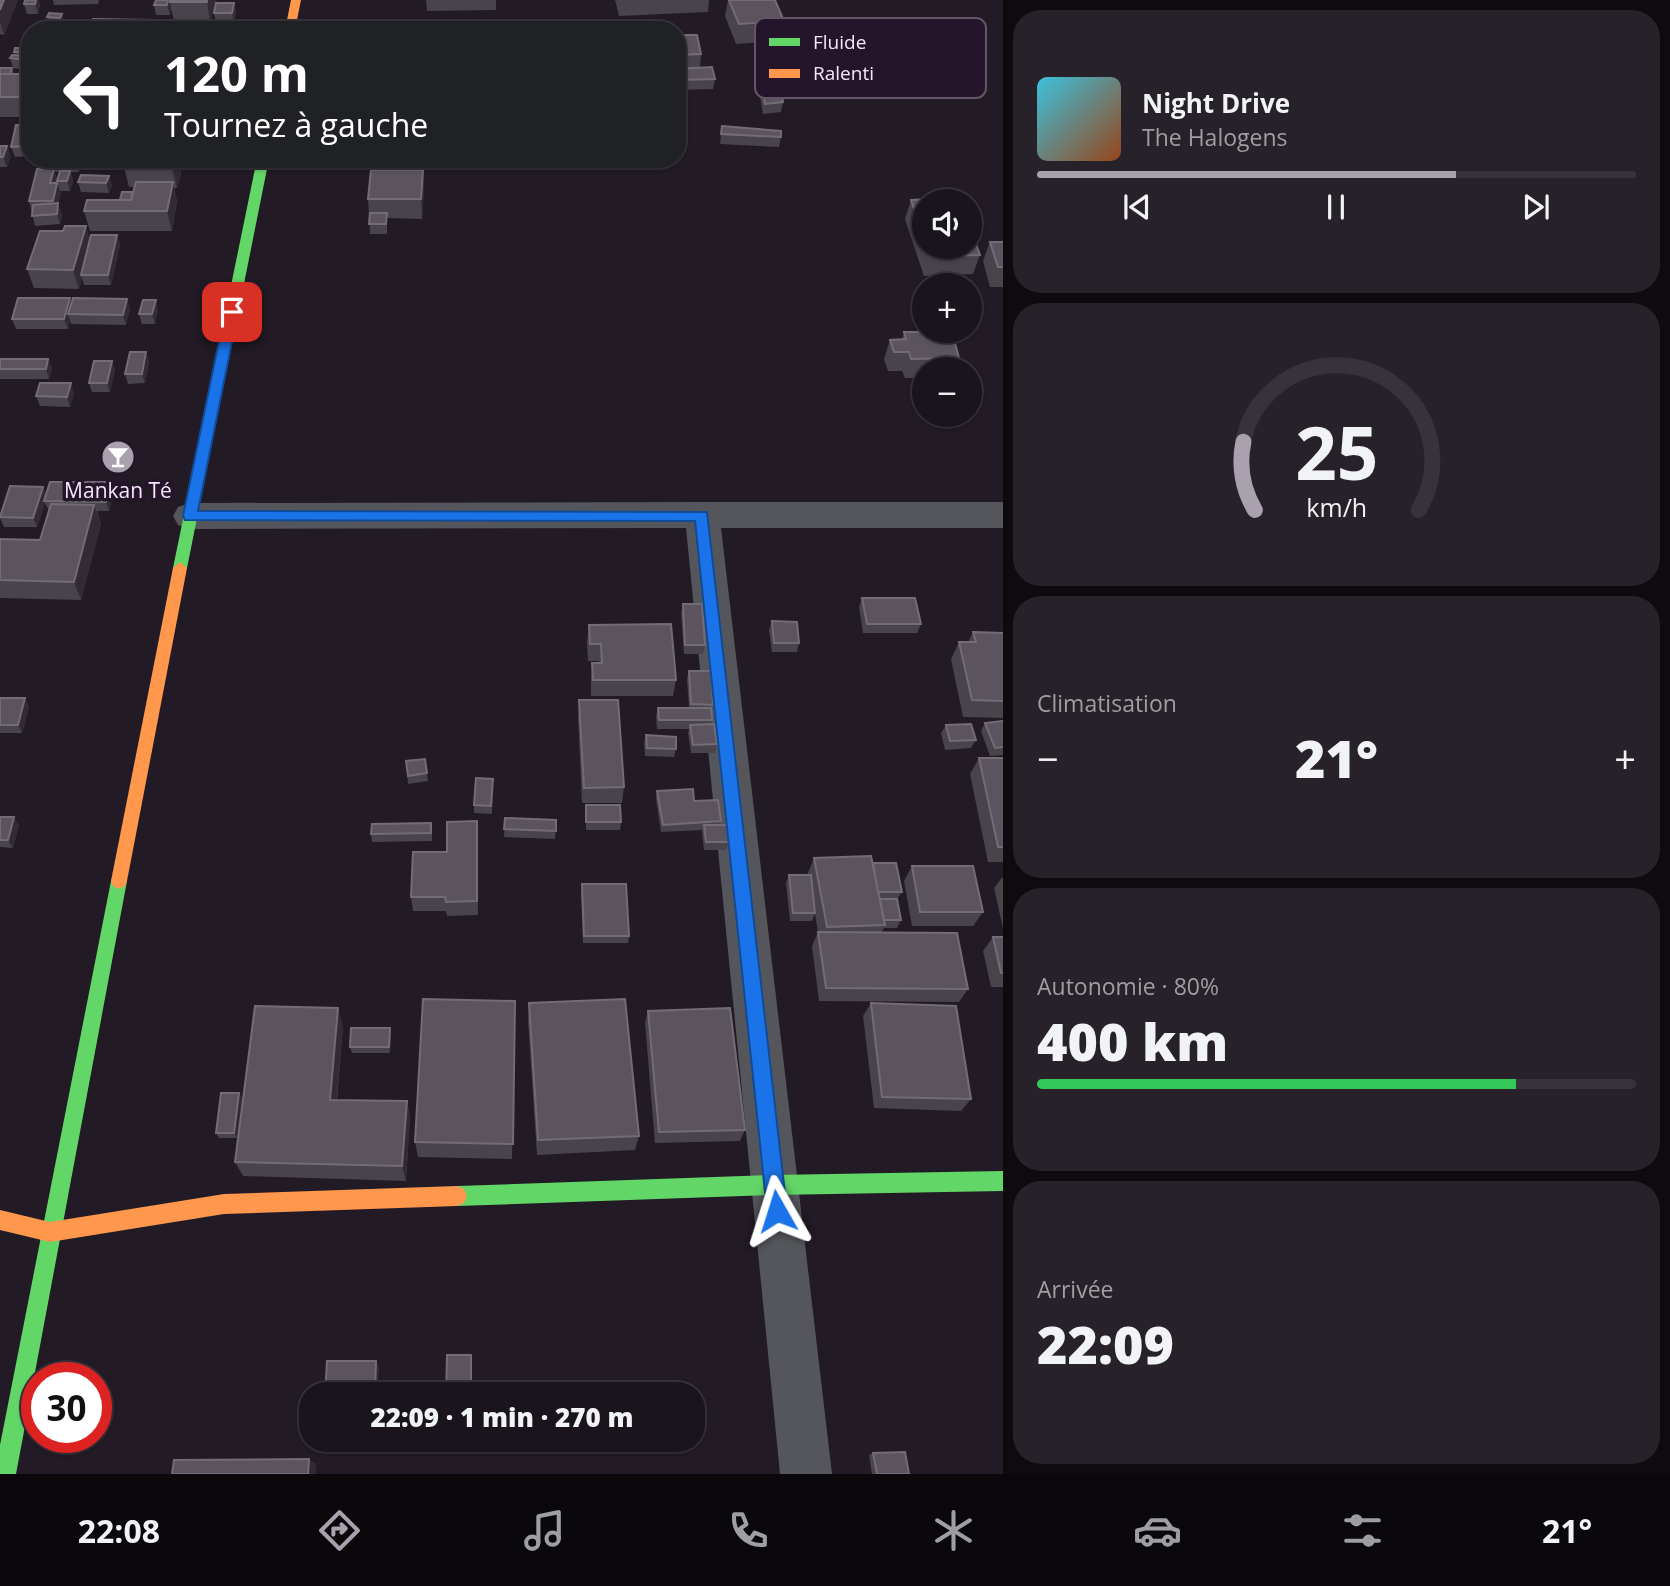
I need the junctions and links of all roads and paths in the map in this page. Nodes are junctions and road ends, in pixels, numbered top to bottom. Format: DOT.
graph roads {
  1 [pos="296,0"];
  2 [pos="292,21"];
  3 [pos="261,168"];
  4 [pos="190,516"];
  5 [pos="702,516"];
  6 [pos="1003,516"];
  7 [pos="1003,1181"];
  8 [pos="774,1185"];
  9 [pos="0,1220"];
  10 [pos="50,1232"];
  11 [pos="5,1474"];
  12 [pos="806,1474"];
  1 -- 2 [label="main road"];
  3 -- 4 [label="main road"];
  4 -- 5 [label="street"];
  4 -- 10 [label="main road"];
  5 -- 6 [label="street"];
  5 -- 8 [label="street"];
  7 -- 8 [label="main road"];
  8 -- 10 [label="main road"];
  8 -- 12 [label="street"];
  9 -- 10 [label="main road"];
  10 -- 11 [label="main road"];
}
